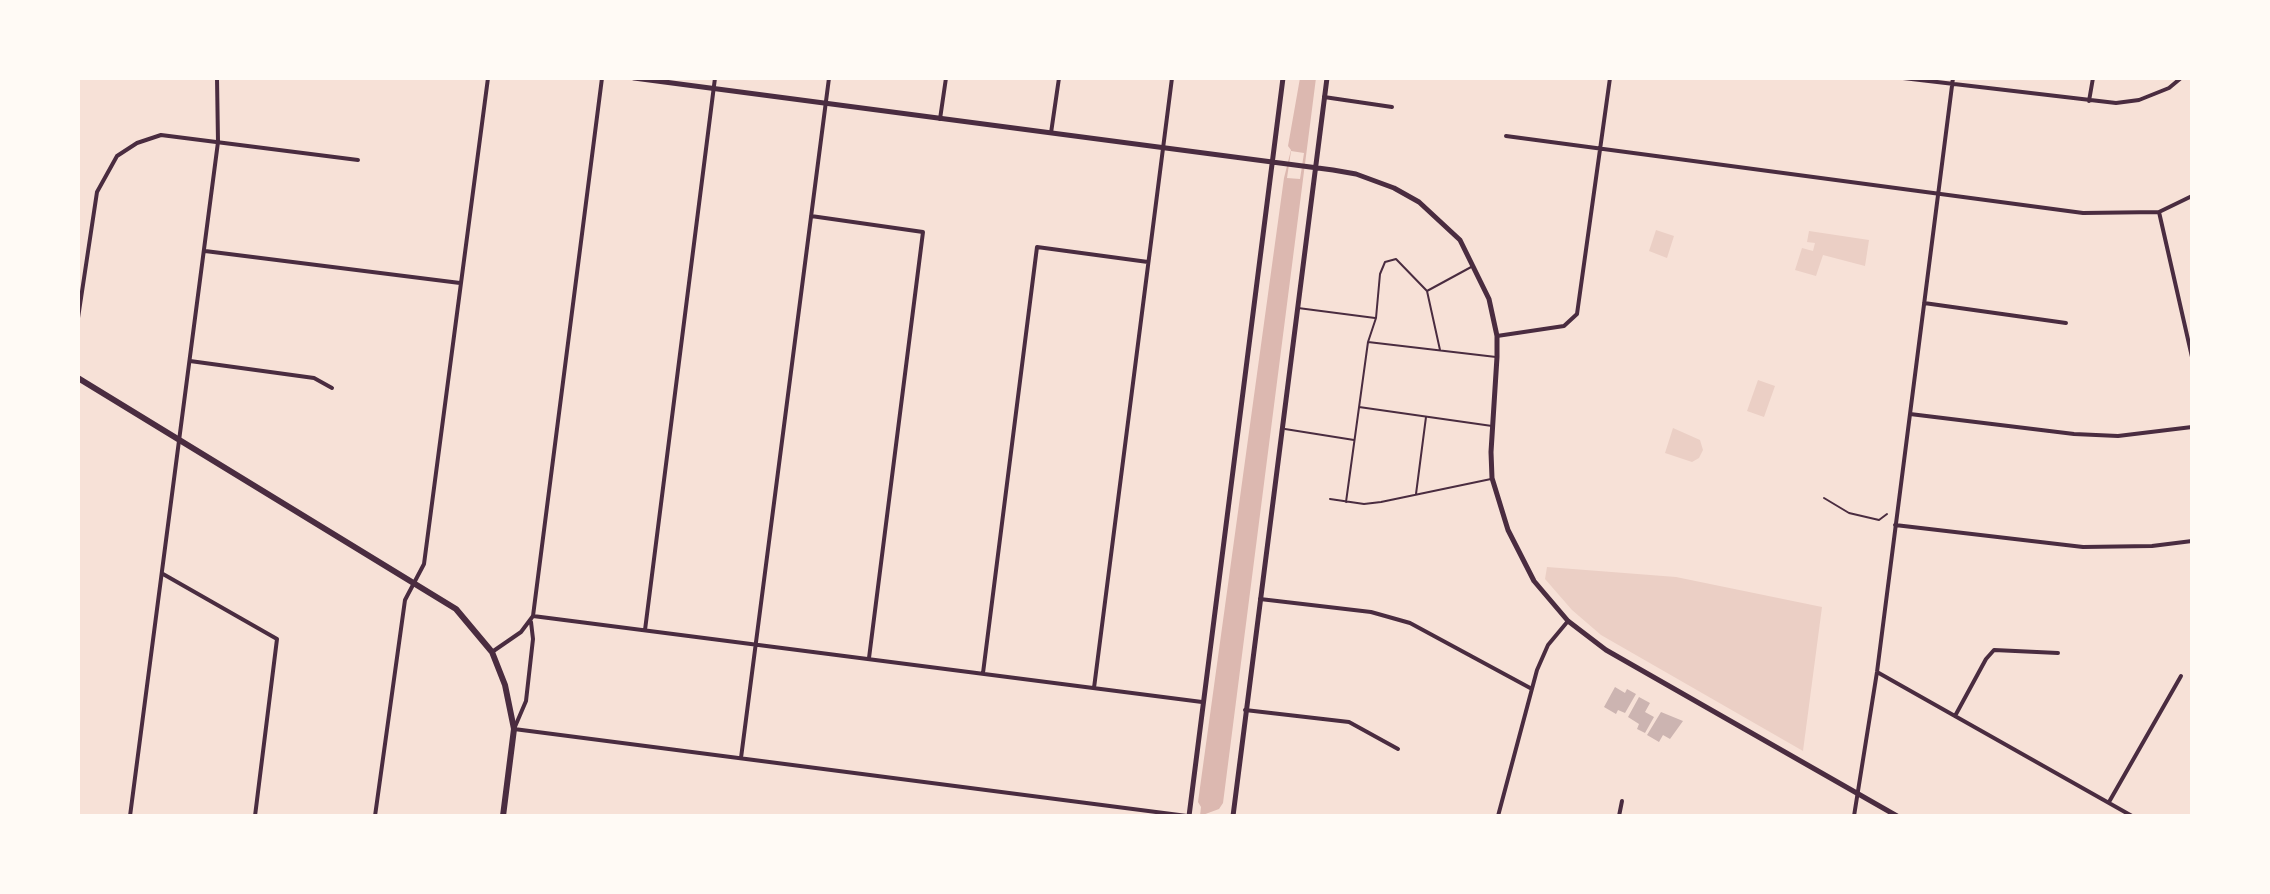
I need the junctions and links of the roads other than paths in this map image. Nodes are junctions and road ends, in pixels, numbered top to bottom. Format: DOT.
graph roads {
  1 [pos="217,78"];
  2 [pos="488,78"];
  3 [pos="602,78"];
  4 [pos="634,78"];
  5 [pos="715,78"];
  6 [pos="829,78"];
  7 [pos="946,78"];
  8 [pos="1059,78"];
  9 [pos="1172,78"];
  10 [pos="1283,78"];
  11 [pos="1327,78"];
  12 [pos="1610,78"];
  13 [pos="1903,78"];
  14 [pos="2093,78"];
  15 [pos="2181,78"];
  16 [pos="1953,81"];
  17 [pos="715,90"];
  18 [pos="1324,97"];
  19 [pos="2089,101"];
  20 [pos="826,104"];
  21 [pos="1392,107"];
  22 [pos="940,119"];
  23 [pos="1051,133"];
  24 [pos="1506,136"];
  25 [pos="218,142"];
  26 [pos="1162,148"];
  27 [pos="1601,150"];
  28 [pos="358,160"];
  29 [pos="1270,161"];
  30 [pos="1316,168"];
  31 [pos="1938,194"];
  32 [pos="2192,196"];
  33 [pos="2159,212"];
  34 [pos="811,216"];
  35 [pos="205,251"];
  36 [pos="1148,262"];
  37 [pos="1474,265"];
  38 [pos="460,283"];
  39 [pos="1427,291"];
  40 [pos="1924,303"];
  41 [pos="1298,308"];
  42 [pos="2192,317"];
  43 [pos="78,318"];
  44 [pos="1376,318"];
  45 [pos="2184,319"];
  46 [pos="2066,323"];
  47 [pos="1497,336"];
  48 [pos="1368,342"];
  49 [pos="1440,350"];
  50 [pos="1497,357"];
  51 [pos="2192,357"];
  52 [pos="190,361"];
  53 [pos="78,378"];
  54 [pos="332,388"];
  55 [pos="1359,407"];
  56 [pos="1910,414"];
  57 [pos="1426,416"];
  58 [pos="1493,426"];
  59 [pos="2192,427"];
  60 [pos="1283,429"];
  61 [pos="1355,440"];
  62 [pos="179,441"];
  63 [pos="1492,478"];
  64 [pos="1416,494"];
  65 [pos="1330,499"];
  66 [pos="1346,502"];
  67 [pos="1895,525"];
  68 [pos="2192,541"];
  69 [pos="163,574"];
  70 [pos="414,582"];
  71 [pos="1260,599"];
  72 [pos="532,619"];
  73 [pos="1568,621"];
  74 [pos="645,630"];
  75 [pos="757,645"];
  76 [pos="492,652"];
  77 [pos="2058,653"];
  78 [pos="869,659"];
  79 [pos="1877,672"];
  80 [pos="982,674"];
  81 [pos="2181,676"];
  82 [pos="1094,688"];
  83 [pos="1532,689"];
  84 [pos="1202,702"];
  85 [pos="1245,710"];
  86 [pos="1955,716"];
  87 [pos="514,729"];
  88 [pos="1398,749"];
  89 [pos="741,758"];
  90 [pos="1858,794"];
  91 [pos="1622,801"];
  92 [pos="2109,803"];
  93 [pos="130,816"];
  94 [pos="255,816"];
  95 [pos="375,816"];
  96 [pos="503,816"];
  97 [pos="1188,816"];
  98 [pos="1233,816"];
  99 [pos="1498,816"];
  100 [pos="1619,816"];
  101 [pos="1854,816"];
  102 [pos="1897,816"];
  103 [pos="2132,816"];
  1 -- 25 [label="street"];
  2 -- 38 [label="street"];
  3 -- 72 [label="street"];
  4 -- 17 [label="street"];
  5 -- 17 [label="street"];
  6 -- 20 [label="street"];
  7 -- 22 [label="street"];
  8 -- 23 [label="street"];
  9 -- 26 [label="street"];
  10 -- 29 [label="street"];
  11 -- 18 [label="street"];
  12 -- 27 [label="street"];
  13 -- 16 [label="street"];
  14 -- 19 [label="street"];
  15 -- 19 [label="street"];
  16 -- 19 [label="street"];
  16 -- 31 [label="street"];
  17 -- 20 [label="street"];
  17 -- 74 [label="street"];
  18 -- 21 [label="street"];
  18 -- 30 [label="street"];
  20 -- 22 [label="street"];
  20 -- 34 [label="street"];
  22 -- 23 [label="street"];
  23 -- 26 [label="street"];
  24 -- 27 [label="street"];
  25 -- 28 [label="street"];
  25 -- 35 [label="street"];
  25 -- 43 [label="street"];
  26 -- 29 [label="street"];
  26 -- 36 [label="street"];
  27 -- 31 [label="street"];
  27 -- 47 [label="street"];
  29 -- 30 [label="street"];
  29 -- 84 [label="street"];
  30 -- 37 [label="street"];
  30 -- 41 [label="street"];
  31 -- 33 [label="street"];
  31 -- 40 [label="street"];
  32 -- 33 [label="street"];
  33 -- 45 [label="street"];
  34 -- 75 [label="street"];
  34 -- 78 [label="street"];
  35 -- 38 [label="street"];
  35 -- 52 [label="street"];
  36 -- 80 [label="street"];
  36 -- 82 [label="street"];
  37 -- 39 [label="lane"];
  37 -- 47 [label="street"];
  38 -- 70 [label="street"];
  39 -- 44 [label="lane"];
  39 -- 49 [label="lane"];
  40 -- 46 [label="street"];
  40 -- 56 [label="street"];
  41 -- 44 [label="lane"];
  41 -- 60 [label="street"];
  42 -- 45 [label="street"];
  44 -- 48 [label="lane"];
  45 -- 51 [label="street"];
  47 -- 50 [label="street"];
  48 -- 49 [label="lane"];
  48 -- 55 [label="lane"];
  49 -- 50 [label="lane"];
  50 -- 58 [label="street"];
  52 -- 54 [label="street"];
  52 -- 62 [label="street"];
  53 -- 62 [label="main road"];
  55 -- 57 [label="lane"];
  55 -- 61 [label="lane"];
  56 -- 59 [label="street"];
  56 -- 67 [label="street"];
  57 -- 58 [label="lane"];
  57 -- 64 [label="lane"];
  58 -- 63 [label="street"];
  60 -- 61 [label="lane"];
  60 -- 71 [label="street"];
  61 -- 66 [label="lane"];
  62 -- 69 [label="street"];
  62 -- 70 [label="main road"];
  63 -- 64 [label="lane"];
  63 -- 73 [label="street"];
  64 -- 66 [label="lane"];
  65 -- 66 [label="lane"];
  67 -- 68 [label="street"];
  67 -- 79 [label="street"];
  69 -- 93 [label="street"];
  69 -- 94 [label="street"];
  70 -- 76 [label="main road"];
  70 -- 95 [label="street"];
  71 -- 83 [label="street"];
  71 -- 85 [label="street"];
  72 -- 74 [label="street"];
  72 -- 76 [label="street"];
  72 -- 87 [label="street"];
  73 -- 83 [label="street"];
  73 -- 90 [label="street"];
  74 -- 75 [label="street"];
  75 -- 78 [label="street"];
  75 -- 89 [label="street"];
  76 -- 87 [label="main road"];
  77 -- 86 [label="street"];
  78 -- 80 [label="street"];
  79 -- 86 [label="street"];
  79 -- 90 [label="street"];
  80 -- 82 [label="street"];
  81 -- 92 [label="street"];
  82 -- 84 [label="street"];
  83 -- 99 [label="street"];
  84 -- 97 [label="street"];
  85 -- 88 [label="street"];
  85 -- 98 [label="street"];
  86 -- 92 [label="street"];
  87 -- 89 [label="street"];
  87 -- 96 [label="main road"];
  89 -- 97 [label="street"];
  90 -- 101 [label="street"];
  90 -- 102 [label="street"];
  91 -- 100 [label="street"];
  92 -- 103 [label="street"];
}
